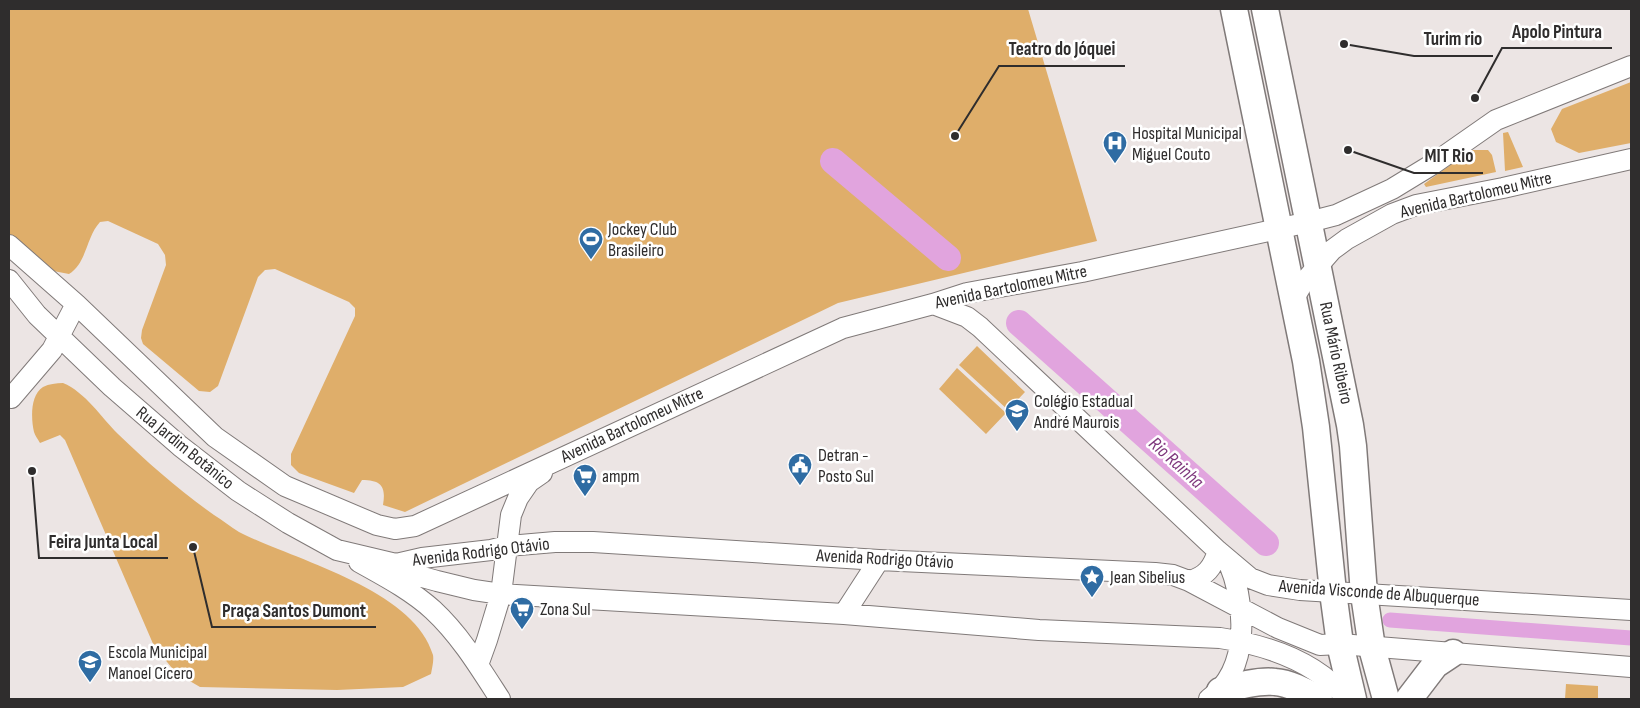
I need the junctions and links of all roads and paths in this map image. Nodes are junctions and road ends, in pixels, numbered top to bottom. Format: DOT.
graph roads {
  1 [pos="1234,9"];
  2 [pos="1265,9"];
  3 [pos="1631,66"];
  4 [pos="1631,159"];
  5 [pos="1309,222"];
  6 [pos="1279,228"];
  7 [pos="9,245"];
  8 [pos="1318,266"];
  9 [pos="9,280"];
  10 [pos="1293,300"];
  11 [pos="76,304"];
  12 [pos="933,304"];
  13 [pos="60,337"];
  14 [pos="11,398"];
  15 [pos="561,458"];
  16 [pos="395,530"];
  17 [pos="507,546"];
  18 [pos="337,550"];
  19 [pos="1223,555"];
  20 [pos="879,560"];
  21 [pos="396,564"];
  22 [pos="1189,581"];
  23 [pos="1333,592"];
  24 [pos="501,594"];
  25 [pos="1364,594"];
  26 [pos="1241,608"];
  27 [pos="1631,610"];
  28 [pos="844,614"];
  29 [pos="1240,641"];
  30 [pos="1340,644"];
  31 [pos="1372,648"];
  32 [pos="1453,653"];
  33 [pos="478,664"];
  34 [pos="1631,667"];
  35 [pos="1214,695"];
  36 [pos="500,699"];
  37 [pos="1319,699"];
  38 [pos="1347,699"];
  39 [pos="1353,699"];
  40 [pos="1386,699"];
  41 [pos="1409,699"];
  1 -- 6 [label="highway, Rua Mário Ribeiro"];
  2 -- 5 [label="highway, Rua Mário Ribeiro"];
  3 -- 5 [label="main road, Avenida Bartolomeu Mitre"];
  4 -- 8 [label="main road, Avenida Bartolomeu Mitre"];
  5 -- 6 [label="main road, Avenida Bartolomeu Mitre"];
  5 -- 8 [label="highway, Rua Mário Ribeiro"];
  6 -- 10 [label="highway, Rua Mário Ribeiro"];
  6 -- 12 [label="main road, Avenida Bartolomeu Mitre"];
  7 -- 11 [label="main road, Rua Jardim Botânico"];
  8 -- 10 [label="main road, Avenida Bartolomeu Mitre"];
  8 -- 25 [label="highway, Rua Mário Ribeiro"];
  9 -- 13 [label="main road, Rua Jardim Botânico"];
  10 -- 23 [label="highway, Rua Mário Ribeiro"];
  11 -- 13 [label="main road"];
  11 -- 16 [label="main road, Rua Jardim Botânico"];
  12 -- 15 [label="main road, Avenida Bartolomeu Mitre"];
  12 -- 19 [label="main road, Avenida Visconde de Albuquerque"];
  13 -- 14 [label="main road"];
  13 -- 18 [label="main road, Rua Jardim Botânico"];
  15 -- 16 [label="main road, Avenida Bartolomeu Mitre"];
  15 -- 17 [label="main road"];
  17 -- 20 [label="main road, Avenida Rodrigo Otávio"];
  17 -- 21 [label="main road, Avenida Rodrigo Otávio"];
  17 -- 24 [label="main road"];
  18 -- 21 [label="main road, Rua Jardim Botânico"];
  18 -- 33 [label="main road"];
  19 -- 22 [label="main road"];
  19 -- 23 [label="main road, Avenida Visconde de Albuquerque"];
  19 -- 26 [label="main road"];
  20 -- 22 [label="main road, Avenida Rodrigo Otávio"];
  20 -- 28 [label="main road"];
  21 -- 24 [label="main road, Avenida Rodrigo Otávio"];
  22 -- 26 [label="main road, Avenida Rodrigo Otávio"];
  23 -- 25 [label="main road, Avenida Visconde de Albuquerque"];
  23 -- 30 [label="highway, Rua Mário Ribeiro"];
  24 -- 28 [label="main road, Avenida Rodrigo Otávio"];
  24 -- 33 [label="main road"];
  25 -- 27 [label="main road, Avenida Visconde de Albuquerque"];
  25 -- 31 [label="highway, Rua Mário Ribeiro"];
  26 -- 29 [label="main road"];
  26 -- 30 [label="main road, Avenida Rodrigo Otávio"];
  28 -- 29 [label="main road, Avenida Rodrigo Otávio"];
  29 -- 35 [label="main road"];
  29 -- 38 [label="main road, Avenida Rodrigo Otávio"];
  30 -- 31 [label="main road, Avenida Rodrigo Otávio"];
  30 -- 39 [label="highway, Rua Mário Ribeiro"];
  31 -- 32 [label="main road"];
  31 -- 40 [label="highway, Rua Mário Ribeiro"];
  32 -- 34 [label="main road"];
  32 -- 41 [label="highway"];
  33 -- 36 [label="main road"];
  35 -- 37 [label="highway"];
}
